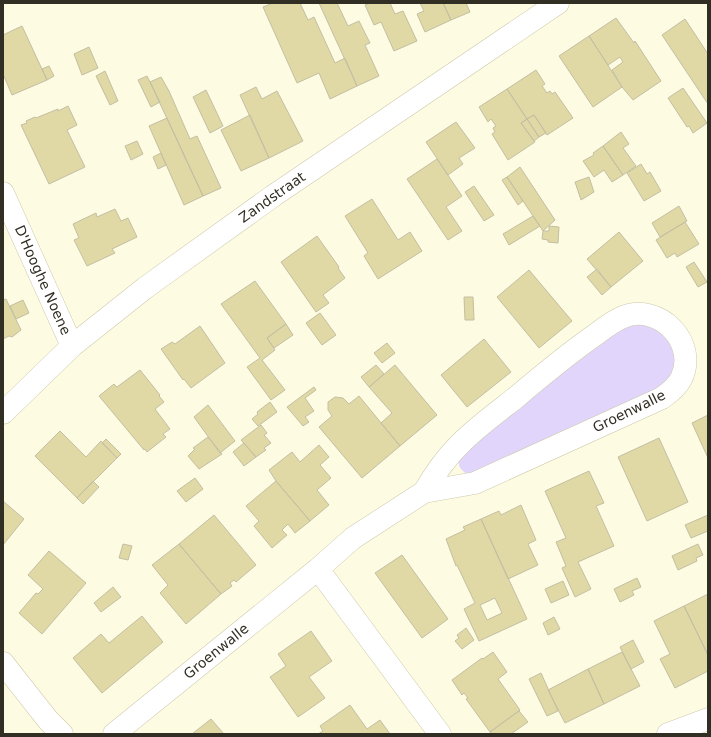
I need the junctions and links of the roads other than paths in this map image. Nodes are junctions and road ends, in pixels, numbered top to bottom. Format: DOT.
graph roads {
  1 [pos="558,3"];
  2 [pos="3,193"];
  3 [pos="72,346"];
  4 [pos="3,413"];
  5 [pos="424,492"];
  6 [pos="318,568"];
  7 [pos="3,663"];
  8 [pos="708,719"];
  9 [pos="62,734"];
  10 [pos="114,734"];
  11 [pos="440,734"];
  12 [pos="668,734"];
  1 -- 3 [label="street, Zandstraat"];
  2 -- 3 [label="street, D'Hooghe Noene"];
  3 -- 4 [label="street, Zandstraat"];
  5 -- 5 [label="street, Groenwalle"];
  5 -- 6 [label="street, Groenwalle"];
  6 -- 10 [label="street, Groenwalle"];
  6 -- 11 [label="street"];
  7 -- 9 [label="street"];
  8 -- 12 [label="street"];
}
